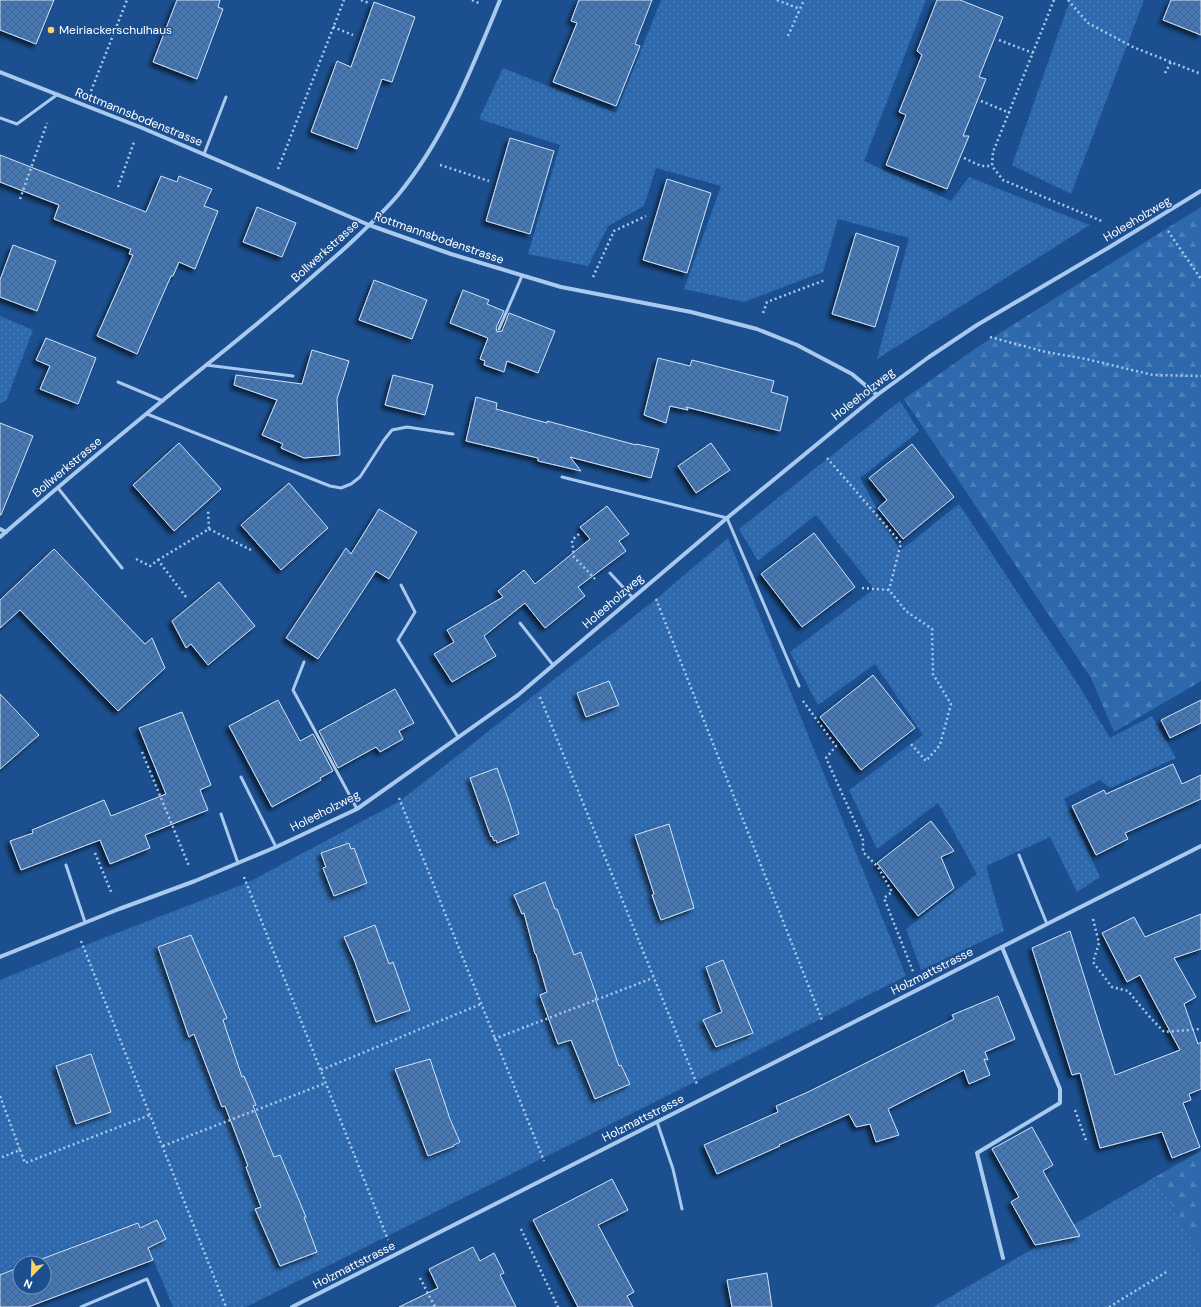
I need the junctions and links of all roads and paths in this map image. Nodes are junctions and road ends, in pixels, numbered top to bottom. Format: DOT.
graph roads {
  1 [pos="127,0"];
  2 [pos="344,0"];
  3 [pos="361,0"];
  4 [pos="500,0"];
  5 [pos="777,0"];
  6 [pos="804,0"];
  7 [pos="1054,0"];
  8 [pos="1068,0"];
  9 [pos="369,3"];
  10 [pos="800,9"];
  11 [pos="333,27"];
  12 [pos="353,35"];
  13 [pos="788,36"];
  14 [pos="998,40"];
  15 [pos="1033,53"];
  16 [pos="1171,62"];
  17 [pos="0,72"];
  18 [pos="1165,73"];
  19 [pos="1201,74"];
  20 [pos="58,94"];
  21 [pos="226,97"];
  22 [pos="981,101"];
  23 [pos="86,105"];
  24 [pos="1010,113"];
  25 [pos="0,118"];
  26 [pos="140,127"];
  27 [pos="204,154"];
  28 [pos="964,158"];
  29 [pos="424,160"];
  30 [pos="992,166"];
  31 [pos="489,181"];
  32 [pos="272,183"];
  33 [pos="118,187"];
  34 [pos="1201,191"];
  35 [pos="20,199"];
  36 [pos="646,216"];
  37 [pos="1159,217"];
  38 [pos="1104,222"];
  39 [pos="370,225"];
  40 [pos="522,276"];
  41 [pos="1201,279"];
  42 [pos="825,280"];
  43 [pos="586,292"];
  44 [pos="767,302"];
  45 [pos="977,325"];
  46 [pos="499,330"];
  47 [pos="206,365"];
  48 [pos="293,376"];
  49 [pos="1201,376"];
  50 [pos="118,382"];
  51 [pos="877,395"];
  52 [pos="163,401"];
  53 [pos="147,414"];
  54 [pos="453,434"];
  55 [pos="816,444"];
  56 [pos="562,477"];
  57 [pos="58,488"];
  58 [pos="208,510"];
  59 [pos="727,518"];
  60 [pos="0,529"];
  61 [pos="209,529"];
  62 [pos="6,532"];
  63 [pos="579,534"];
  64 [pos="0,537"];
  65 [pos="251,550"];
  66 [pos="134,558"];
  67 [pos="158,560"];
  68 [pos="122,568"];
  69 [pos="610,572"];
  70 [pos="595,580"];
  71 [pos="649,583"];
  72 [pos="401,584"];
  73 [pos="862,588"];
  74 [pos="889,590"];
  75 [pos="186,597"];
  76 [pos="632,597"];
  77 [pos="520,623"];
  78 [pos="304,662"];
  79 [pos="553,665"];
  80 [pos="533,682"];
  81 [pos="798,686"];
  82 [pos="458,737"];
  83 [pos="910,744"];
  84 [pos="142,752"];
  85 [pos="241,777"];
  86 [pos="392,784"];
  87 [pos="357,809"];
  88 [pos="221,814"];
  89 [pos="1201,846"];
  90 [pos="276,848"];
  91 [pos="95,854"];
  92 [pos="1019,855"];
  93 [pos="238,863"];
  94 [pos="66,864"];
  95 [pos="195,881"];
  96 [pos="1088,903"];
  97 [pos="118,909"];
  98 [pos="85,922"];
  99 [pos="1047,924"];
  100 [pos="75,926"];
  101 [pos="1002,947"];
  102 [pos="0,957"];
  103 [pos="653,978"];
  104 [pos="920,988"];
  105 [pos="480,1004"];
  106 [pos="1201,1029"];
  107 [pos="828,1036"];
  108 [pos="494,1039"];
  109 [pos="321,1070"];
  110 [pos="326,1083"];
  111 [pos="0,1096"];
  112 [pos="702,1099"];
  113 [pos="150,1115"];
  114 [pos="657,1122"];
  115 [pos="163,1146"];
  116 [pos="20,1150"];
  117 [pos="0,1158"];
  118 [pos="549,1177"];
  119 [pos="682,1209"];
  120 [pos="521,1229"];
  121 [pos="393,1256"];
  122 [pos="1003,1258"];
  123 [pos="1168,1271"];
  124 [pos="420,1278"];
  125 [pos="81,1307"];
  126 [pos="159,1307"];
  127 [pos="226,1307"];
  128 [pos="292,1307"];
  129 [pos="434,1307"];
  130 [pos="558,1307"];
  131 [pos="1109,1307"];
  1 -- 23 [label="path"];
  2 -- 11 [label="path"];
  3 -- 9 [label="path"];
  4 -- 29 [label="street, Bollwerkstrasse"];
  5 -- 10 [label="path"];
  6 -- 10 [label="path"];
  7 -- 15 [label="path"];
  8 -- 16 [label="path"];
  10 -- 13 [label="path"];
  11 -- 12 [label="path"];
  11 -- 32 [label="path"];
  14 -- 15 [label="path"];
  15 -- 24 [label="path"];
  16 -- 18 [label="path"];
  16 -- 19 [label="path"];
  17 -- 20 [label="street, Rottmannsbodenstrasse"];
  20 -- 23 [label="street, Rottmannsbodenstrasse"];
  20 -- 25 [label="lane"];
  20 -- 35 [label="path"];
  21 -- 27 [label="lane"];
  22 -- 24 [label="path"];
  23 -- 26 [label="street, Rottmannsbodenstrasse"];
  24 -- 30 [label="path"];
  26 -- 27 [label="street, Rottmannsbodenstrasse"];
  26 -- 33 [label="path"];
  27 -- 32 [label="street, Rottmannsbodenstrasse"];
  28 -- 30 [label="path"];
  29 -- 31 [label="path"];
  29 -- 39 [label="street, Bollwerkstrasse"];
  30 -- 38 [label="path"];
  32 -- 39 [label="street, Rottmannsbodenstrasse"];
  34 -- 37 [label="street, Holeeholzweg"];
  36 -- 43 [label="path"];
  37 -- 41 [label="path"];
  37 -- 45 [label="street, Holeeholzweg"];
  39 -- 40 [label="street, Rottmannsbodenstrasse"];
  39 -- 47 [label="street, Bollwerkstrasse"];
  40 -- 43 [label="street, Rottmannsbodenstrasse"];
  40 -- 46 [label="lane"];
  42 -- 44 [label="path"];
  43 -- 51 [label="street, Rottmannsbodenstrasse"];
  45 -- 49 [label="path"];
  45 -- 51 [label="street, Holeeholzweg"];
  47 -- 48 [label="lane"];
  47 -- 52 [label="street, Bollwerkstrasse"];
  50 -- 52 [label="lane"];
  51 -- 55 [label="street, Holeeholzweg"];
  52 -- 53 [label="street, Bollwerkstrasse"];
  53 -- 54 [label="lane"];
  53 -- 57 [label="street, Bollwerkstrasse"];
  55 -- 59 [label="street, Holeeholzweg"];
  55 -- 74 [label="path"];
  56 -- 59 [label="lane"];
  57 -- 62 [label="street, Bollwerkstrasse"];
  57 -- 68 [label="lane"];
  58 -- 61 [label="path"];
  59 -- 71 [label="street, Holeeholzweg"];
  59 -- 81 [label="lane"];
  60 -- 62 [label="street"];
  61 -- 65 [label="path"];
  61 -- 67 [label="path"];
  62 -- 64 [label="street, Bollwerkstrasse"];
  63 -- 70 [label="path"];
  66 -- 67 [label="path"];
  67 -- 75 [label="path"];
  69 -- 76 [label="lane"];
  71 -- 76 [label="street, Holeeholzweg"];
  71 -- 107 [label="path"];
  72 -- 82 [label="lane"];
  73 -- 74 [label="path"];
  74 -- 83 [label="path"];
  76 -- 79 [label="street, Holeeholzweg"];
  77 -- 79 [label="lane"];
  78 -- 87 [label="lane"];
  79 -- 80 [label="street, Holeeholzweg"];
  80 -- 82 [label="street, Holeeholzweg"];
  80 -- 103 [label="path"];
  81 -- 104 [label="path"];
  82 -- 86 [label="street, Holeeholzweg"];
  84 -- 95 [label="path"];
  85 -- 90 [label="lane"];
  86 -- 87 [label="street, Holeeholzweg"];
  86 -- 105 [label="path"];
  87 -- 90 [label="street, Holeeholzweg"];
  88 -- 93 [label="lane"];
  89 -- 96 [label="street, Holzmattstrasse"];
  90 -- 93 [label="street, Holeeholzweg"];
  91 -- 97 [label="path"];
  92 -- 99 [label="lane"];
  93 -- 95 [label="street, Holeeholzweg"];
  93 -- 109 [label="path"];
  94 -- 98 [label="lane"];
  95 -- 97 [label="street, Holeeholzweg"];
  96 -- 99 [label="street, Holzmattstrasse"];
  96 -- 106 [label="path"];
  97 -- 98 [label="street, Holeeholzweg"];
  98 -- 100 [label="street, Holeeholzweg"];
  99 -- 101 [label="street, Holzmattstrasse"];
  100 -- 102 [label="street, Holeeholzweg"];
  100 -- 113 [label="path"];
  101 -- 104 [label="street, Holzmattstrasse"];
  101 -- 122 [label="street"];
  103 -- 108 [label="path"];
  103 -- 112 [label="path"];
  104 -- 107 [label="street, Holzmattstrasse"];
  105 -- 108 [label="path"];
  105 -- 109 [label="path"];
  107 -- 112 [label="street, Holzmattstrasse"];
  108 -- 118 [label="path"];
  109 -- 110 [label="path"];
  110 -- 115 [label="path"];
  110 -- 121 [label="path"];
  111 -- 116 [label="path"];
  112 -- 114 [label="street, Holzmattstrasse"];
  113 -- 115 [label="path"];
  113 -- 116 [label="path"];
  114 -- 118 [label="street, Holzmattstrasse"];
  114 -- 119 [label="lane"];
  115 -- 127 [label="path"];
  116 -- 117 [label="path"];
  118 -- 121 [label="street, Holzmattstrasse"];
  120 -- 130 [label="path"];
  121 -- 128 [label="street, Holzmattstrasse"];
  123 -- 131 [label="path"];
  124 -- 129 [label="path"];
  125 -- 126 [label="lane"];
}
